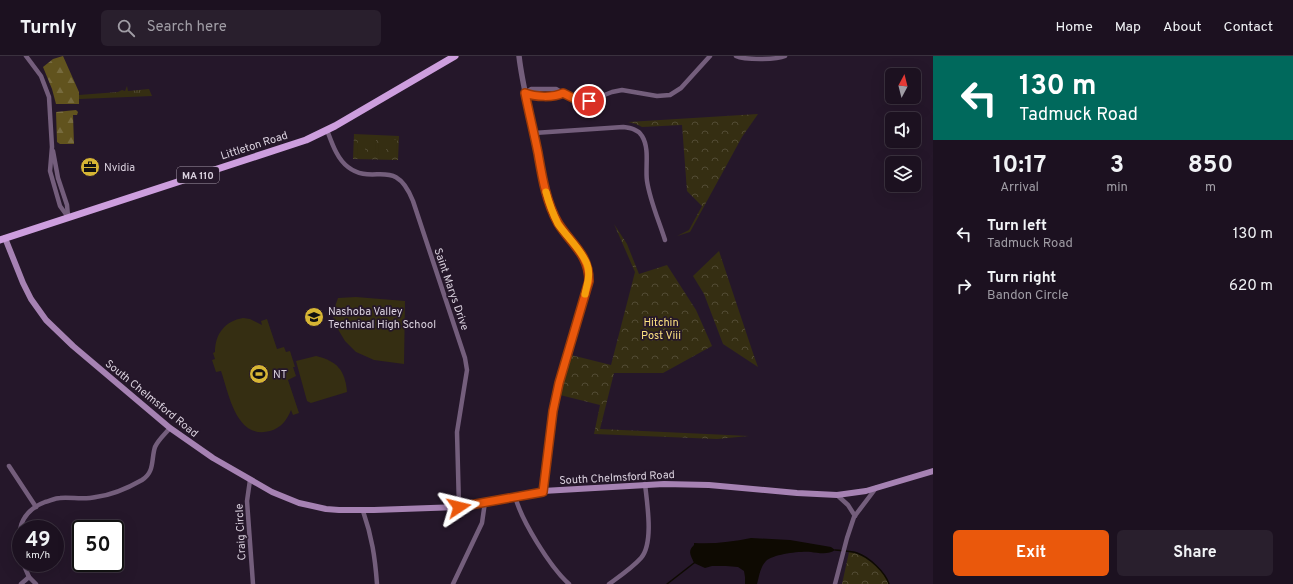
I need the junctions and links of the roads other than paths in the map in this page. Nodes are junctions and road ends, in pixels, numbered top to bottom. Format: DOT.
graph roads {
  1 [pos="26,56"];
  2 [pos="455,56"];
  3 [pos="519,56"];
  4 [pos="710,56"];
  5 [pos="736,56"];
  6 [pos="785,56"];
  7 [pos="525,93"];
  8 [pos="327,130"];
  9 [pos="534,133"];
  10 [pos="68,217"];
  11 [pos="3,239"];
  12 [pos="665,240"];
  13 [pos="170,428"];
  14 [pos="9,466"];
  15 [pos="933,471"];
  16 [pos="250,480"];
  17 [pos="645,484"];
  18 [pos="876,488"];
  19 [pos="543,492"];
  20 [pos="837,495"];
  21 [pos="515,496"];
  22 [pos="485,502"];
  23 [pos="36,506"];
  24 [pos="459,507"];
  25 [pos="363,511"];
  26 [pos="855,516"];
  27 [pos="23,520"];
  28 [pos="27,572"];
  29 [pos="29,577"];
  30 [pos="21,584"];
  31 [pos="36,584"];
  32 [pos="253,584"];
  33 [pos="377,584"];
  34 [pos="453,584"];
  35 [pos="569,584"];
  36 [pos="609,584"];
  37 [pos="835,584"];
  1 -- 10 [label="street"];
  2 -- 8 [label="main road, Littleton Road / MA 110"];
  3 -- 7 [label="street"];
  4 -- 7 [label="street"];
  5 -- 6 [label="street"];
  7 -- 9 [label="street"];
  8 -- 10 [label="main road, Littleton Road / MA 110"];
  8 -- 24 [label="street, Saint Marys Drive"];
  9 -- 12 [label="street"];
  9 -- 19 [label="street"];
  10 -- 11 [label="main road, Littleton Road / MA 110"];
  11 -- 13 [label="main road, South Chelmsford Road"];
  13 -- 16 [label="main road, South Chelmsford Road"];
  13 -- 23 [label="street"];
  14 -- 23 [label="street"];
  15 -- 18 [label="main road, South Chelmsford Road"];
  16 -- 25 [label="main road, South Chelmsford Road"];
  16 -- 32 [label="street, Craig Circle"];
  17 -- 19 [label="main road, South Chelmsford Road"];
  17 -- 20 [label="main road, South Chelmsford Road"];
  17 -- 36 [label="street"];
  18 -- 20 [label="main road, South Chelmsford Road"];
  18 -- 26 [label="street"];
  19 -- 21 [label="main road, South Chelmsford Road"];
  20 -- 26 [label="street"];
  21 -- 22 [label="main road, South Chelmsford Road"];
  21 -- 35 [label="street"];
  22 -- 24 [label="main road, South Chelmsford Road"];
  22 -- 34 [label="street"];
  23 -- 27 [label="street"];
  24 -- 25 [label="main road, South Chelmsford Road"];
  25 -- 33 [label="street"];
  26 -- 37 [label="street"];
  28 -- 29 [label="street"];
  29 -- 30 [label="street"];
  29 -- 31 [label="street"];
}
